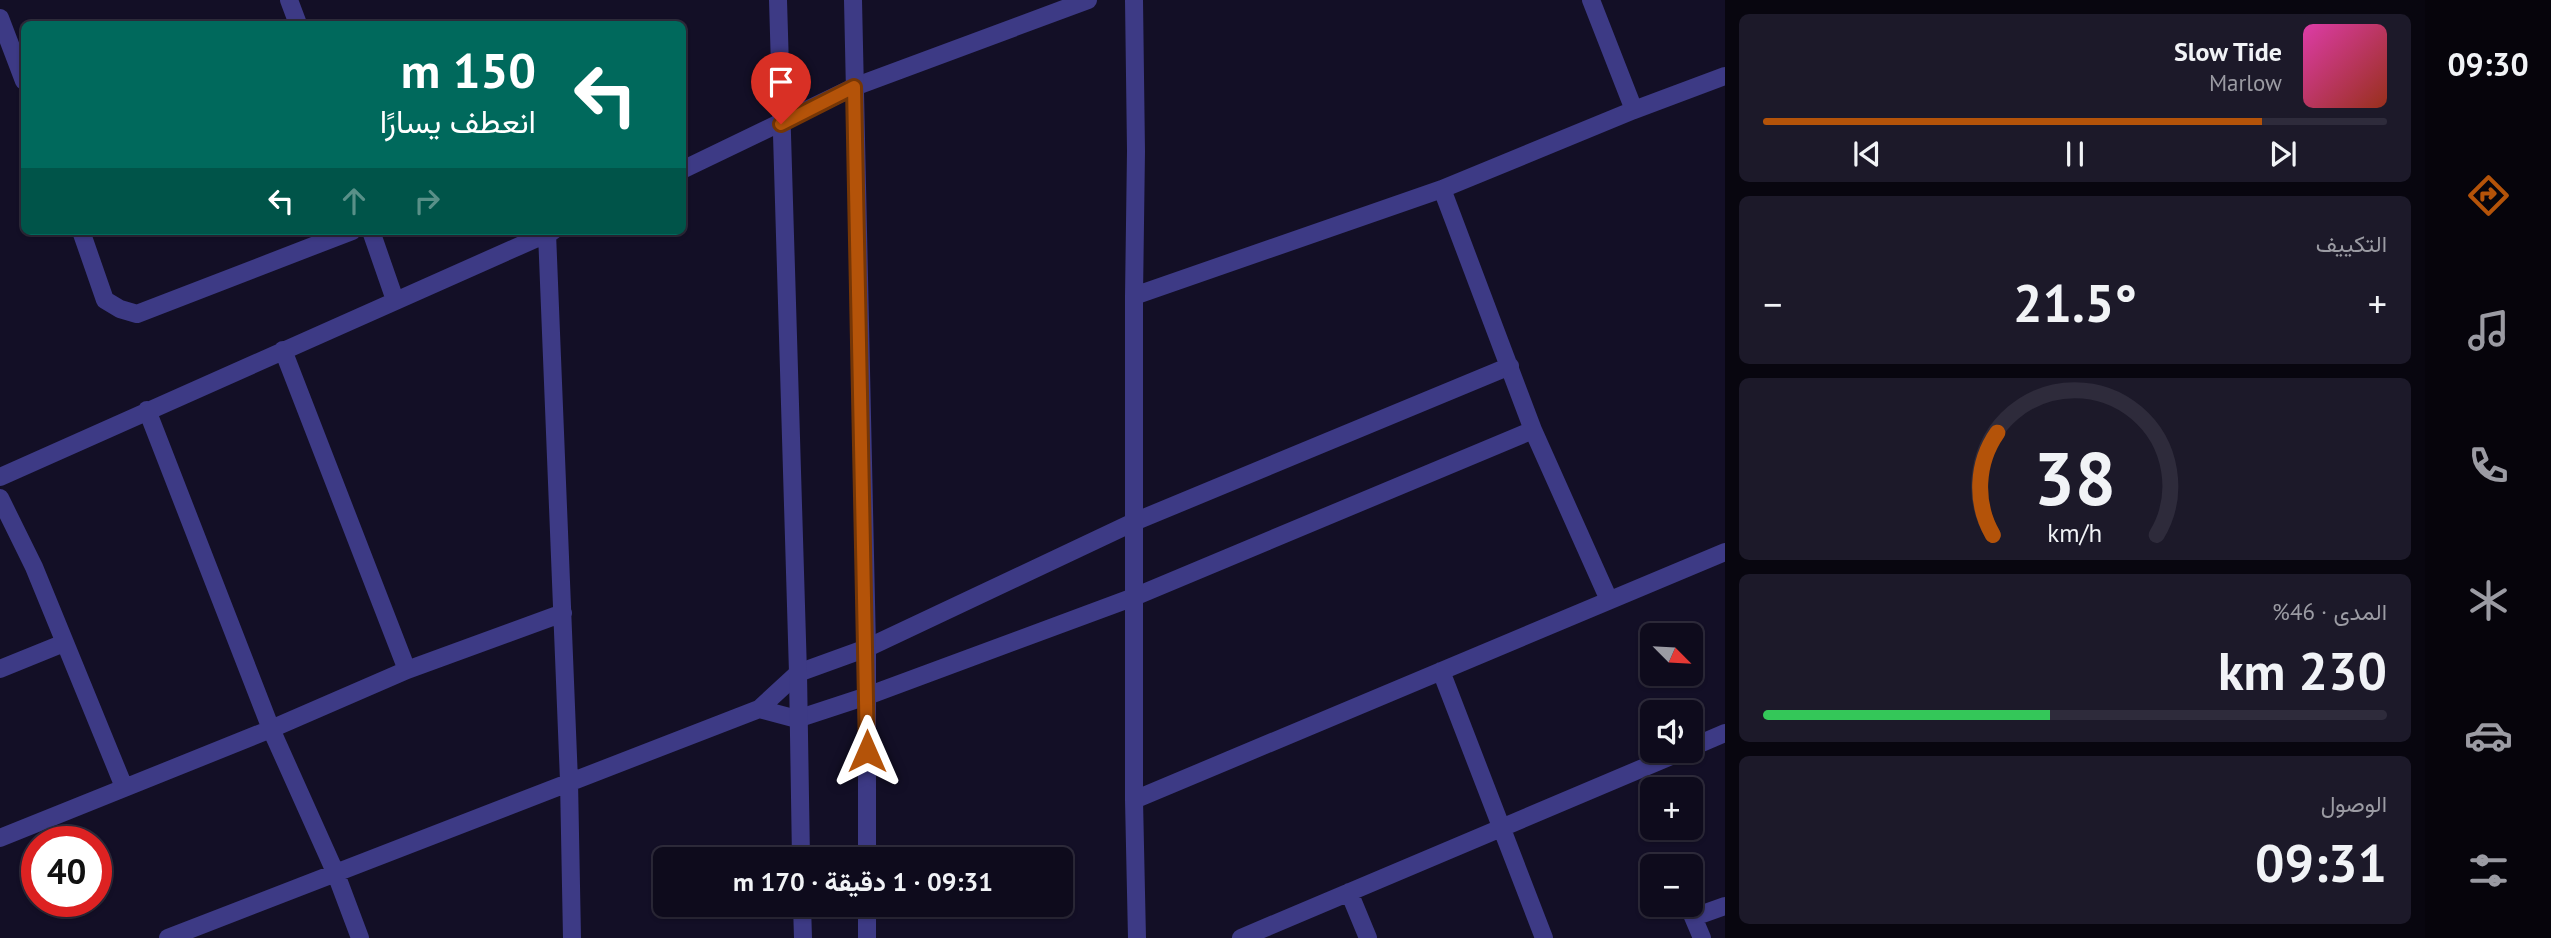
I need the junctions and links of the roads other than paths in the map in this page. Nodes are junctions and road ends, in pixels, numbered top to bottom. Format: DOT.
graph roads {
  1 [pos="289,0"];
  2 [pos="778,0"];
  3 [pos="853,0"];
  4 [pos="1088,0"];
  5 [pos="1134,0"];
  6 [pos="1591,0"];
  7 [pos="0,18"];
  8 [pos="297,21"];
  9 [pos="21,72"];
  10 [pos="1725,76"];
  11 [pos="854,87"];
  12 [pos="1634,110"];
  13 [pos="781,124"];
  14 [pos="686,168"];
  15 [pos="1442,189"];
  16 [pos="82,235"];
  17 [pos="342,235"];
  18 [pos="372,235"];
  19 [pos="543,235"];
  20 [pos="550,235"];
  21 [pos="1134,296"];
  22 [pos="395,300"];
  23 [pos="283,350"];
  24 [pos="1510,366"];
  25 [pos="147,410"];
  26 [pos="1533,430"];
  27 [pos="0,477"];
  28 [pos="0,498"];
  29 [pos="1134,522"];
  30 [pos="1725,552"];
  31 [pos="1134,597"];
  32 [pos="1609,600"];
  33 [pos="563,613"];
  34 [pos="64,643"];
  35 [pos="867,648"];
  36 [pos="0,669"];
  37 [pos="407,670"];
  38 [pos="1441,671"];
  39 [pos="798,673"];
  40 [pos="867,696"];
  41 [pos="760,709"];
  42 [pos="797,719"];
  43 [pos="271,729"];
  44 [pos="1725,733"];
  45 [pos="1703,742"];
  46 [pos="1655,763"];
  47 [pos="569,781"];
  48 [pos="124,787"];
  49 [pos="1134,800"];
  50 [pos="1500,829"];
  51 [pos="0,838"];
  52 [pos="801,847"];
  53 [pos="867,847"];
  54 [pos="335,874"];
  55 [pos="1349,892"];
  56 [pos="1725,906"];
  57 [pos="1703,909"];
  58 [pos="802,917"];
  59 [pos="867,917"];
  60 [pos="1693,917"];
  61 [pos="168,938"];
  62 [pos="360,938"];
  63 [pos="572,938"];
  64 [pos="803,938"];
  65 [pos="867,938"];
  66 [pos="1137,938"];
  67 [pos="1241,938"];
  68 [pos="1368,938"];
  69 [pos="1544,938"];
  70 [pos="1702,938"];
  1 -- 8 [label="street"];
  2 -- 13 [label="street"];
  3 -- 11 [label="street"];
  4 -- 11 [label="street"];
  5 -- 21 [label="street"];
  6 -- 12 [label="street"];
  7 -- 9 [label="street"];
  10 -- 12 [label="street"];
  11 -- 13 [label="street"];
  11 -- 35 [label="street"];
  12 -- 15 [label="street"];
  13 -- 14 [label="street"];
  13 -- 39 [label="street"];
  15 -- 21 [label="street"];
  15 -- 24 [label="street"];
  16 -- 17 [label="street"];
  18 -- 22 [label="street"];
  19 -- 22 [label="street"];
  20 -- 33 [label="street"];
  21 -- 29 [label="street"];
  22 -- 23 [label="street"];
  23 -- 25 [label="street"];
  23 -- 37 [label="street"];
  24 -- 26 [label="street"];
  24 -- 29 [label="street"];
  25 -- 27 [label="street"];
  25 -- 43 [label="street"];
  26 -- 31 [label="street"];
  26 -- 32 [label="street"];
  28 -- 34 [label="street"];
  29 -- 31 [label="street"];
  29 -- 35 [label="street"];
  30 -- 32 [label="street"];
  31 -- 40 [label="street"];
  31 -- 49 [label="street"];
  32 -- 38 [label="street"];
  33 -- 37 [label="street"];
  33 -- 47 [label="street"];
  34 -- 36 [label="street"];
  34 -- 48 [label="street"];
  35 -- 39 [label="street"];
  35 -- 40 [label="street"];
  37 -- 43 [label="street"];
  38 -- 49 [label="street"];
  38 -- 50 [label="street"];
  39 -- 41 [label="street"];
  39 -- 42 [label="street"];
  40 -- 42 [label="street"];
  40 -- 53 [label="street"];
  41 -- 42 [label="street"];
  41 -- 47 [label="street"];
  42 -- 52 [label="street"];
  43 -- 48 [label="street"];
  43 -- 54 [label="street"];
  44 -- 45 [label="street"];
  46 -- 50 [label="street"];
  47 -- 54 [label="street"];
  47 -- 63 [label="street"];
  48 -- 51 [label="street"];
  49 -- 66 [label="street"];
  50 -- 55 [label="street"];
  50 -- 69 [label="street"];
  54 -- 61 [label="street"];
  54 -- 62 [label="street"];
  55 -- 67 [label="street"];
  55 -- 68 [label="street"];
  56 -- 57 [label="street"];
  58 -- 64 [label="street"];
  59 -- 65 [label="street"];
  60 -- 70 [label="street"];
}
